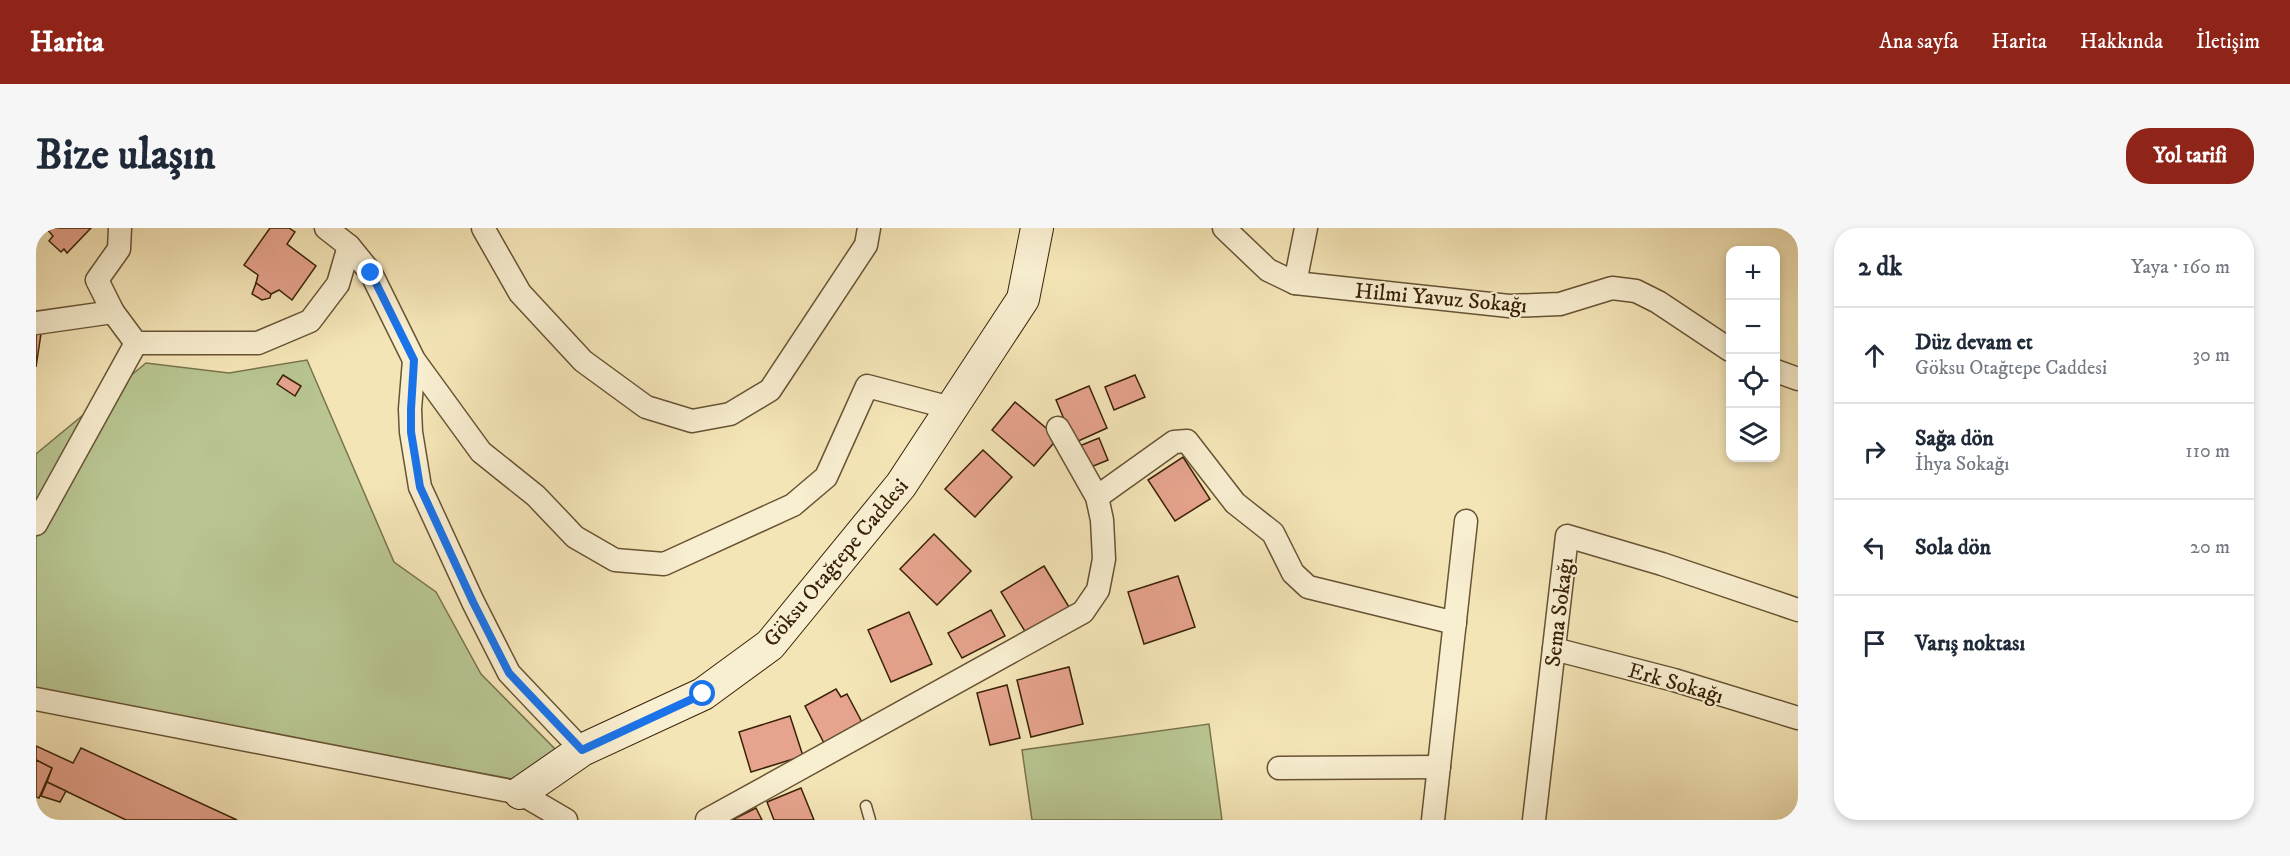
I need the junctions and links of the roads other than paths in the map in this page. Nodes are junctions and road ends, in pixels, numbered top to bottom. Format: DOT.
graph roads {
  1 [pos="120,228"];
  2 [pos="326,228"];
  3 [pos="483,228"];
  4 [pos="869,228"];
  5 [pos="1037,228"];
  6 [pos="1224,228"];
  7 [pos="1306,228"];
  8 [pos="349,246"];
  9 [pos="1296,283"];
  10 [pos="113,312"];
  11 [pos="36,323"];
  12 [pos="136,343"];
  13 [pos="1726,347"];
  14 [pos="414,360"];
  15 [pos="1780,372"];
  16 [pos="1798,379"];
  17 [pos="951,408"];
  18 [pos="1058,428"];
  19 [pos="1097,497"];
  20 [pos="1466,521"];
  21 [pos="36,524"];
  22 [pos="1798,610"];
  23 [pos="1455,623"];
  24 [pos="1554,649"];
  25 [pos="36,699"];
  26 [pos="1798,718"];
  27 [pos="582,750"];
  28 [pos="1439,767"];
  29 [pos="1279,768"];
  30 [pos="520,793"];
  31 [pos="866,806"];
  32 [pos="566,820"];
  33 [pos="707,820"];
  34 [pos="870,820"];
  35 [pos="1433,820"];
  36 [pos="1534,820"];
  1 -- 10 [label="street"];
  2 -- 8 [label="street"];
  3 -- 4 [label="street"];
  5 -- 17 [label="street, Göksu Otağtepe Caddesi"];
  6 -- 9 [label="street, Hilmi Yavuz Sokağı"];
  7 -- 9 [label="street"];
  8 -- 12 [label="street"];
  8 -- 14 [label="street"];
  9 -- 13 [label="street, Hilmi Yavuz Sokağı"];
  10 -- 11 [label="street"];
  10 -- 12 [label="street"];
  12 -- 21 [label="street"];
  14 -- 17 [label="street"];
  14 -- 27 [label="street"];
  15 -- 16 [label="street"];
  17 -- 27 [label="street, Göksu Otağtepe Caddesi"];
  18 -- 19 [label="street"];
  19 -- 23 [label="street"];
  19 -- 33 [label="street"];
  20 -- 23 [label="street"];
  22 -- 24 [label="street, Sema Sokağı"];
  23 -- 28 [label="street"];
  24 -- 26 [label="street, Erk Sokağı"];
  24 -- 36 [label="street, Sema Sokağı"];
  25 -- 30 [label="street"];
  27 -- 30 [label="street, Göksu Otağtepe Caddesi"];
  28 -- 29 [label="street"];
  28 -- 35 [label="street"];
  30 -- 32 [label="street"];
  31 -- 34 [label="lane"];
}
